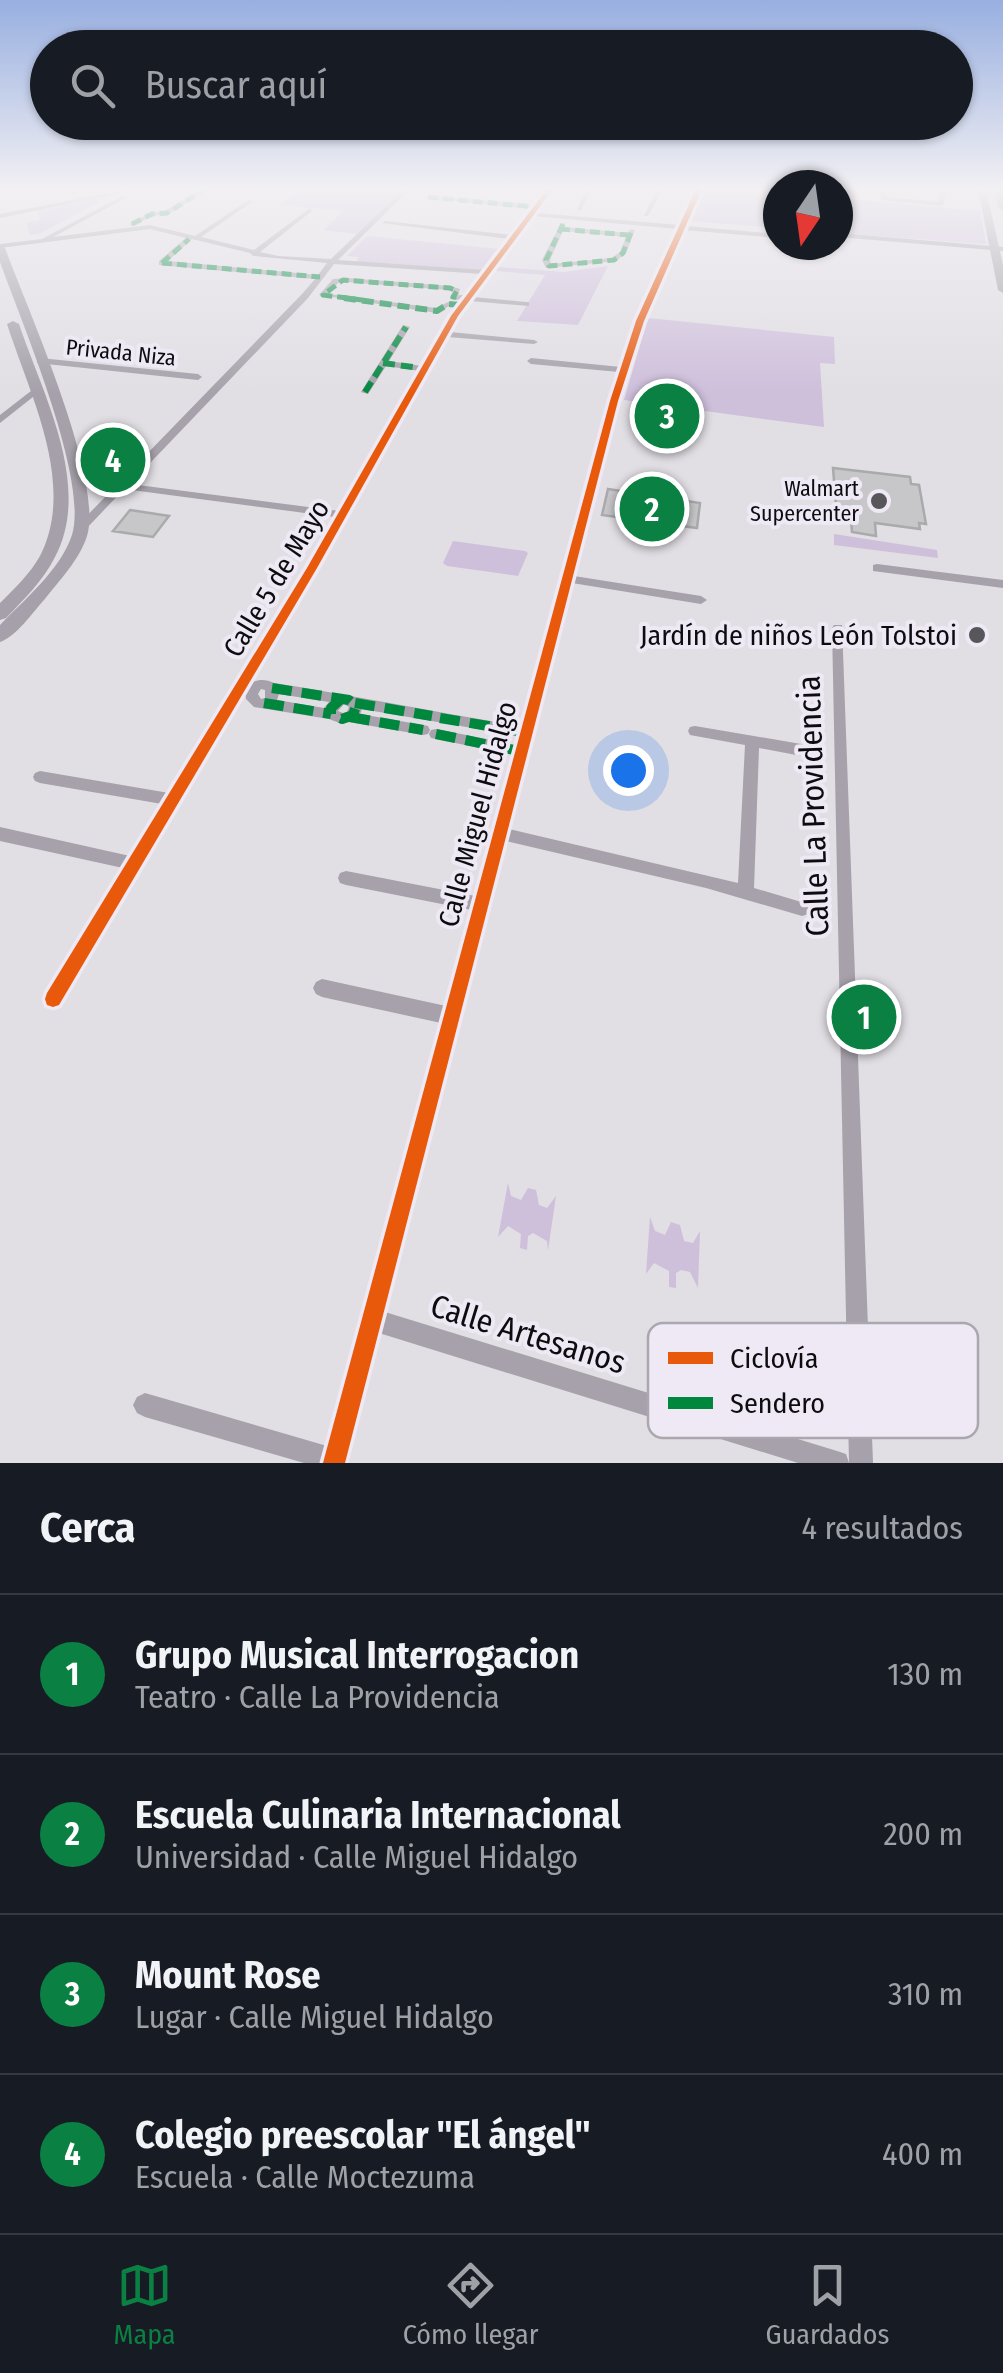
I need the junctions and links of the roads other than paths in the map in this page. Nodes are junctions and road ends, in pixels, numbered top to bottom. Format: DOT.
graph roads {
  1 [pos="3,257"];
  2 [pos="169,257"];
  3 [pos="231,257"];
  4 [pos="286,257"];
  5 [pos="337,257"];
  6 [pos="497,257"];
  7 [pos="547,257"];
  8 [pos="618,257"];
  9 [pos="667,257"];
  10 [pos="1000,257"];
  11 [pos="332,262"];
  12 [pos="290,264"];
  13 [pos="186,265"];
  14 [pos="219,268"];
  15 [pos="249,271"];
  16 [pos="487,272"];
  17 [pos="281,274"];
  18 [pos="320,277"];
  19 [pos="170,278"];
  20 [pos="0,284"];
  21 [pos="236,284"];
  22 [pos="1003,290"];
  23 [pos="465,302"];
  24 [pos="526,304"];
  25 [pos="406,328"];
  26 [pos="444,334"];
  27 [pos="534,342"];
  28 [pos="32,353"];
  29 [pos="531,361"];
  30 [pos="383,363"];
  31 [pos="427,369"];
  32 [pos="624,370"];
  33 [pos="198,378"];
  34 [pos="365,392"];
  35 [pos="34,393"];
  36 [pos="0,420"];
  37 [pos="124,486"];
  38 [pos="343,515"];
  39 [pos="81,528"];
  40 [pos="877,568"];
  41 [pos="565,578"];
  42 [pos="1003,584"];
  43 [pos="701,600"];
  44 [pos="0,614"];
  45 [pos="838,628"];
  46 [pos="0,636"];
  47 [pos="348,707"];
  48 [pos="436,717"];
  49 [pos="694,731"];
  50 [pos="430,732"];
  51 [pos="524,732"];
  52 [pos="752,741"];
  53 [pos="519,751"];
  54 [pos="807,751"];
  55 [pos="40,777"];
  56 [pos="172,800"];
  57 [pos="498,832"];
  58 [pos="0,834"];
  59 [pos="134,864"];
  60 [pos="346,878"];
  61 [pos="746,894"];
  62 [pos="478,904"];
  63 [pos="802,909"];
  64 [pos="322,988"];
  65 [pos="53,998"];
  66 [pos="450,1016"];
  67 [pos="371,1320"];
  68 [pos="856,1323"];
  69 [pos="145,1404"];
  70 [pos="648,1405"];
  71 [pos="756,1438"];
  72 [pos="859,1438"];
  73 [pos="334,1462"];
  74 [pos="837,1463"];
  75 [pos="860,1463"];
  1 -- 28 [label="street"];
  2 -- 13 [label="street"];
  3 -- 14 [label="street"];
  4 -- 11 [label="street"];
  5 -- 11 [label="street"];
  6 -- 16 [label="street, Calle 5 de Mayo"];
  7 -- 8 [label="street"];
  9 -- 32 [label="street, Calle Miguel Hidalgo"];
  10 -- 22 [label="street"];
  11 -- 16 [label="street"];
  11 -- 18 [label="street"];
  12 -- 17 [label="street"];
  13 -- 14 [label="street"];
  13 -- 19 [label="street"];
  14 -- 15 [label="street"];
  15 -- 17 [label="street"];
  15 -- 21 [label="street"];
  16 -- 23 [label="street, Calle 5 de Mayo"];
  17 -- 18 [label="street"];
  18 -- 37 [label="street"];
  20 -- 28 [label="street"];
  23 -- 23 [label="street"];
  23 -- 24 [label="street"];
  23 -- 26 [label="street, Calle 5 de Mayo"];
  25 -- 30 [label="street"];
  26 -- 27 [label="street"];
  26 -- 31 [label="street, Calle 5 de Mayo"];
  28 -- 33 [label="street, Privada Niza"];
  28 -- 35 [label="street"];
  28 -- 39 [label="street"];
  29 -- 32 [label="street"];
  30 -- 31 [label="street"];
  30 -- 34 [label="street"];
  31 -- 38 [label="street, Calle 5 de Mayo"];
  32 -- 41 [label="street, Calle Miguel Hidalgo"];
  35 -- 36 [label="street"];
  35 -- 44 [label="street"];
  37 -- 38 [label="street"];
  37 -- 39 [label="street"];
  38 -- 56 [label="street, Calle 5 de Mayo"];
  39 -- 46 [label="street"];
  40 -- 42 [label="street"];
  41 -- 43 [label="street"];
  41 -- 51 [label="street, Calle Miguel Hidalgo"];
  45 -- 68 [label="street, Calle La Providencia"];
  47 -- 47 [label="street"];
  47 -- 48 [label="street"];
  47 -- 50 [label="street"];
  48 -- 50 [label="street"];
  48 -- 51 [label="street"];
  49 -- 52 [label="street"];
  50 -- 53 [label="street"];
  51 -- 53 [label="street, Calle Miguel Hidalgo"];
  52 -- 54 [label="street"];
  52 -- 61 [label="street"];
  53 -- 57 [label="street, Calle Miguel Hidalgo"];
  55 -- 56 [label="street"];
  56 -- 59 [label="street, Calle 5 de Mayo"];
  57 -- 61 [label="street"];
  57 -- 62 [label="street, Calle Miguel Hidalgo"];
  58 -- 59 [label="street"];
  59 -- 65 [label="street, Calle 5 de Mayo"];
  60 -- 62 [label="street"];
  61 -- 63 [label="street"];
  62 -- 66 [label="street, Calle Miguel Hidalgo"];
  64 -- 66 [label="street"];
  66 -- 67 [label="street, Calle Miguel Hidalgo"];
  67 -- 70 [label="street, Calle Artesanos"];
  67 -- 73 [label="street, Calle Miguel Hidalgo"];
  69 -- 73 [label="street"];
  71 -- 74 [label="street, Calle Artesanos"];
  72 -- 75 [label="street, Calle La Providencia"];
}
